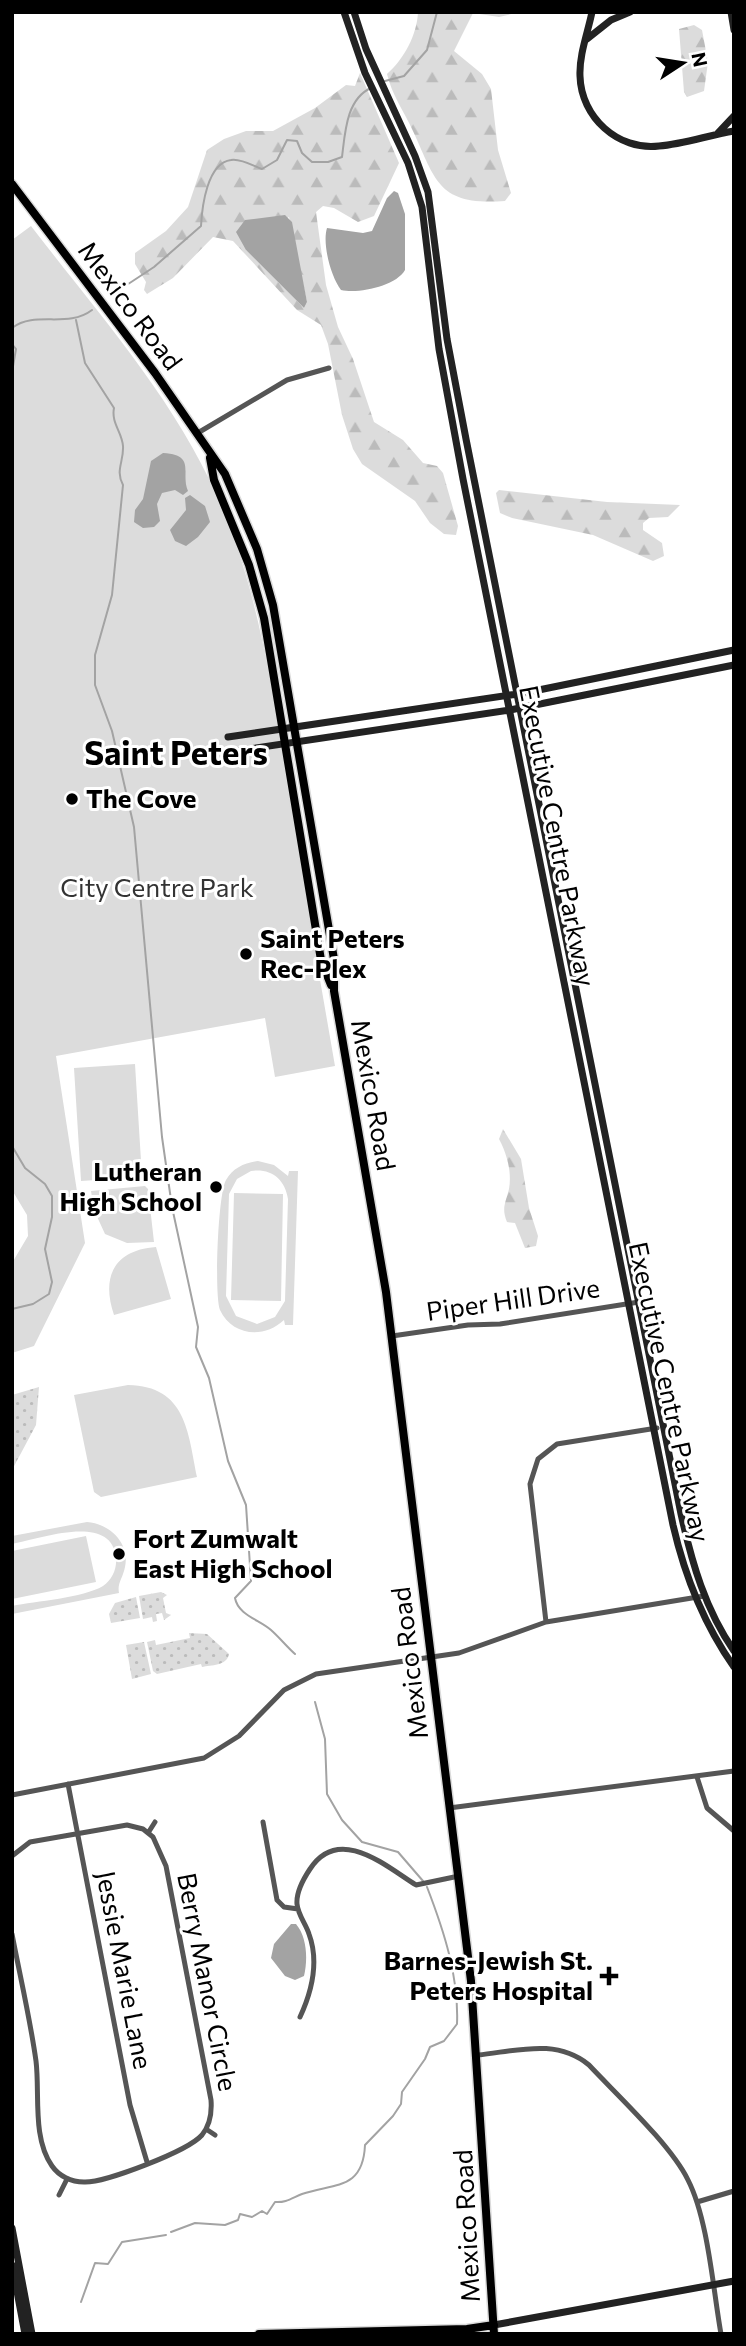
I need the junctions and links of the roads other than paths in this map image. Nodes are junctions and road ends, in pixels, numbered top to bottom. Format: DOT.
graph roads {
  1 [pos="344,12"];
  2 [pos="354,12"];
  3 [pos="593,12"];
  4 [pos="630,12"];
  5 [pos="731,12"];
  6 [pos="734,30"];
  7 [pos="586,39"];
  8 [pos="734,116"];
  9 [pos="734,131"];
  10 [pos="718,134"];
  11 [pos="734,138"];
  12 [pos="12,184"];
  13 [pos="329,368"];
  14 [pos="196,434"];
  15 [pos="209,456"];
  16 [pos="734,650"];
  17 [pos="734,665"];
  18 [pos="518,694"];
  19 [pos="507,696"];
  20 [pos="521,708"];
  21 [pos="510,710"];
  22 [pos="294,727"];
  23 [pos="282,729"];
  24 [pos="228,737"];
  25 [pos="296,741"];
  26 [pos="284,743"];
  27 [pos="229,752"];
  28 [pos="334,991"];
  29 [pos="639,1302"];
  30 [pos="629,1303"];
  31 [pos="392,1336"];
  32 [pos="664,1427"];
  33 [pos="654,1429"];
  34 [pos="704,1596"];
  35 [pos="695,1598"];
  36 [pos="546,1622"];
  37 [pos="734,1651"];
  38 [pos="429,1657"];
  39 [pos="734,1667"];
  40 [pos="734,1771"];
  41 [pos="697,1777"];
  42 [pos="68,1784"];
  43 [pos="12,1795"];
  44 [pos="449,1808"];
  45 [pos="155,1822"];
  46 [pos="263,1822"];
  47 [pos="734,1831"];
  48 [pos="78,1832"];
  49 [pos="148,1833"];
  50 [pos="12,1856"];
  51 [pos="458,1876"];
  52 [pos="298,1909"];
  53 [pos="12,1934"];
  54 [pos="300,2017"];
  55 [pos="478,2055"];
  56 [pos="206,2129"];
  57 [pos="215,2135"];
  58 [pos="147,2162"];
  59 [pos="67,2179"];
  60 [pos="734,2191"];
  61 [pos="59,2195"];
  62 [pos="697,2202"];
  63 [pos="12,2228"];
  64 [pos="12,2265"];
  65 [pos="734,2281"];
  66 [pos="712,2285"];
  67 [pos="494,2330"];
  68 [pos="356,2332"];
  69 [pos="25,2334"];
  70 [pos="33,2334"];
  71 [pos="259,2334"];
  72 [pos="721,2334"];
  1 -- 19 [label="street, Executive Centre Parkway"];
  2 -- 18 [label="street, Executive Centre Parkway"];
  3 -- 7 [label="street"];
  4 -- 7 [label="street"];
  5 -- 6 [label="street"];
  7 -- 10 [label="street"];
  8 -- 10 [label="street"];
  9 -- 10 [label="street"];
  10 -- 11 [label="street"];
  12 -- 14 [label="main road, Mexico Road"];
  13 -- 14 [label="street"];
  14 -- 15 [label="main road, Mexico Road"];
  15 -- 22 [label="main road, Mexico Road"];
  15 -- 23 [label="main road, Mexico Road"];
  16 -- 18 [label="street"];
  17 -- 20 [label="street"];
  18 -- 19 [label="street"];
  18 -- 20 [label="street, Executive Centre Parkway"];
  19 -- 21 [label="street, Executive Centre Parkway"];
  19 -- 22 [label="street"];
  20 -- 21 [label="street"];
  20 -- 29 [label="street, Executive Centre Parkway"];
  21 -- 25 [label="street"];
  21 -- 30 [label="street, Executive Centre Parkway"];
  22 -- 23 [label="street"];
  22 -- 25 [label="main road, Mexico Road"];
  23 -- 24 [label="street"];
  23 -- 26 [label="main road, Mexico Road"];
  25 -- 26 [label="street"];
  25 -- 28 [label="main road, Mexico Road"];
  26 -- 27 [label="street"];
  26 -- 28 [label="main road, Mexico Road"];
  28 -- 31 [label="main road, Mexico Road"];
  29 -- 30 [label="street, Piper Hill Drive"];
  29 -- 32 [label="street, Executive Centre Parkway"];
  30 -- 31 [label="street, Piper Hill Drive"];
  30 -- 33 [label="street, Executive Centre Parkway"];
  31 -- 38 [label="main road, Mexico Road"];
  32 -- 33 [label="street"];
  32 -- 34 [label="street, Executive Centre Parkway"];
  33 -- 35 [label="street, Executive Centre Parkway"];
  33 -- 36 [label="street"];
  34 -- 35 [label="street"];
  34 -- 37 [label="street, Executive Centre Parkway"];
  35 -- 36 [label="street"];
  35 -- 39 [label="street, Executive Centre Parkway"];
  36 -- 38 [label="street"];
  38 -- 42 [label="street"];
  38 -- 44 [label="main road, Mexico Road"];
  40 -- 41 [label="street"];
  41 -- 44 [label="street"];
  41 -- 47 [label="street"];
  42 -- 43 [label="street"];
  42 -- 48 [label="street, Jessie Marie Lane"];
  44 -- 51 [label="main road, Mexico Road"];
  45 -- 49 [label="street"];
  46 -- 52 [label="street"];
  48 -- 49 [label="street"];
  48 -- 50 [label="street"];
  48 -- 58 [label="street, Jessie Marie Lane"];
  49 -- 56 [label="street, Berry Manor Circle"];
  51 -- 52 [label="street"];
  51 -- 55 [label="main road, Mexico Road"];
  52 -- 54 [label="street"];
  53 -- 59 [label="street"];
  55 -- 62 [label="street"];
  55 -- 67 [label="main road, Mexico Road"];
  56 -- 57 [label="street"];
  56 -- 58 [label="street, Berry Manor Circle"];
  58 -- 59 [label="street, Berry Manor Circle"];
  59 -- 61 [label="street"];
  60 -- 62 [label="street"];
  62 -- 66 [label="street"];
  63 -- 70 [label="street"];
  64 -- 69 [label="street"];
  65 -- 66 [label="street"];
  66 -- 67 [label="street"];
  66 -- 72 [label="street"];
  67 -- 68 [label="main road"];
  68 -- 71 [label="main road"];
}
